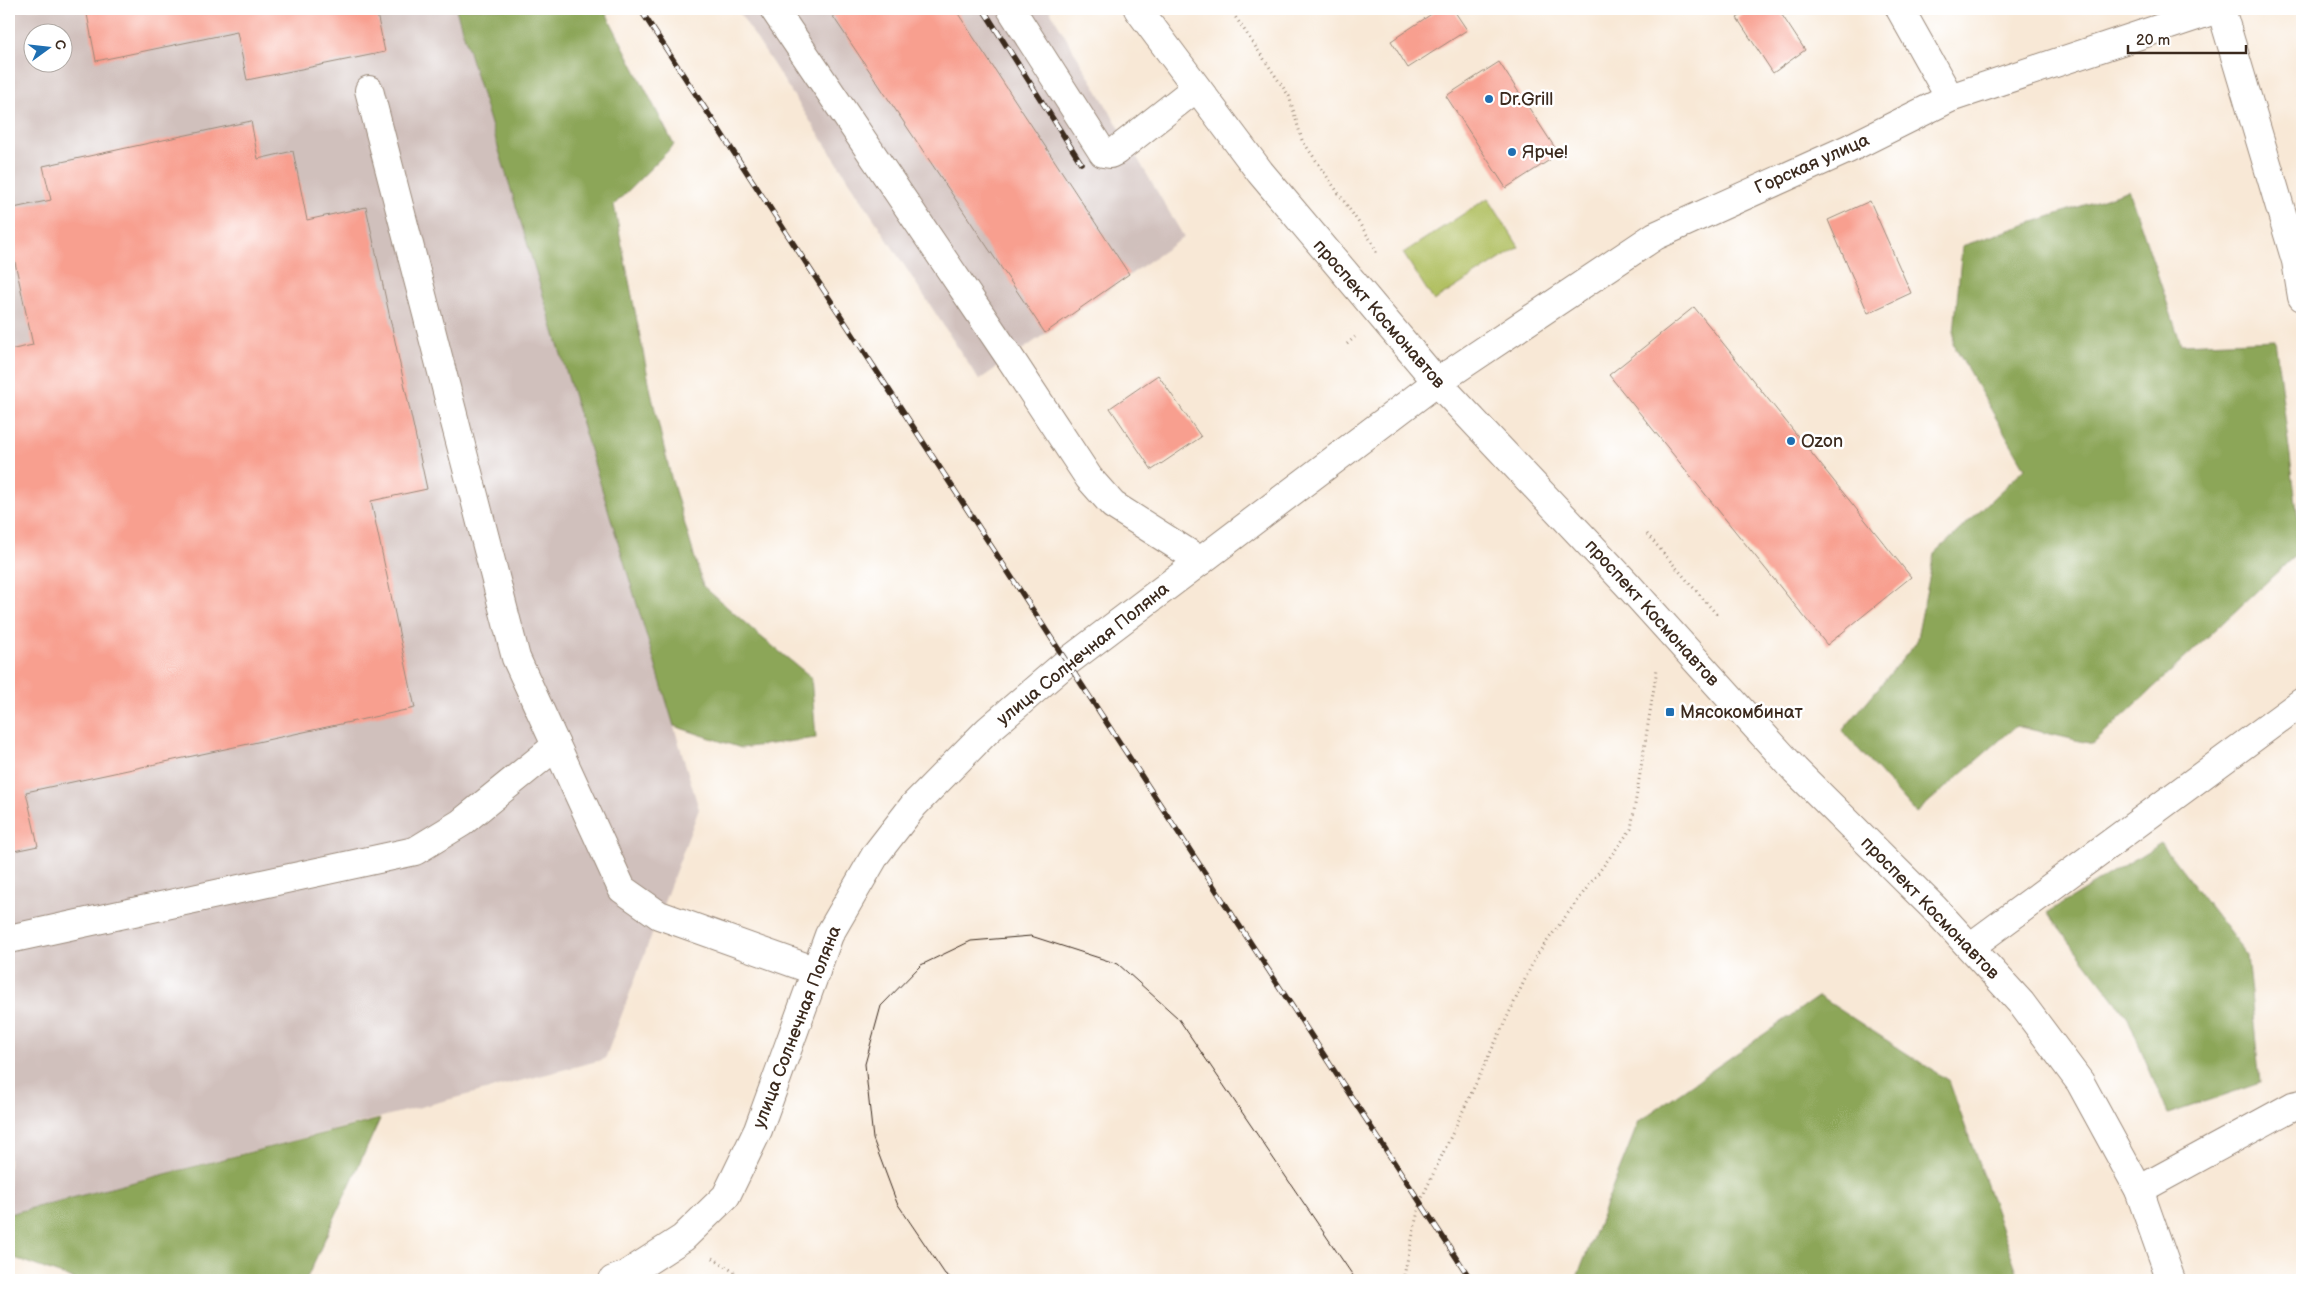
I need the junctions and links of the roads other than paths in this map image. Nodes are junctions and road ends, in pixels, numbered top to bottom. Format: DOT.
graph roads {
  1 [pos="774,9"];
  2 [pos="1011,9"];
  3 [pos="1138,9"];
  4 [pos="1900,9"];
  5 [pos="2219,9"];
  6 [pos="1196,88"];
  7 [pos="369,90"];
  8 [pos="1950,98"];
  9 [pos="2299,261"];
  10 [pos="2302,297"];
  11 [pos="1437,382"];
  12 [pos="1201,560"];
  13 [pos="2302,702"];
  14 [pos="556,746"];
  15 [pos="9,939"];
  16 [pos="1970,947"];
  17 [pos="816,971"];
  18 [pos="2302,1104"];
  19 [pos="2139,1190"];
  20 [pos="621,1279"];
  21 [pos="2171,1280"];
  1 -- 12 [label="street"];
  2 -- 6 [label="street"];
  3 -- 6 [label="street, проспект Космонавтов"];
  4 -- 8 [label="street"];
  5 -- 8 [label="street, Горская улица"];
  5 -- 9 [label="street"];
  6 -- 11 [label="street, проспект Космонавтов"];
  7 -- 14 [label="street"];
  8 -- 11 [label="street, Горская улица"];
  9 -- 10 [label="street"];
  11 -- 12 [label="street, улица Солнечная Поляна"];
  11 -- 16 [label="street, проспект Космонавтов"];
  12 -- 17 [label="street, улица Солнечная Поляна"];
  13 -- 16 [label="street"];
  14 -- 15 [label="street"];
  14 -- 17 [label="street"];
  16 -- 19 [label="street, проспект Космонавтов"];
  17 -- 20 [label="street, улица Солнечная Поляна"];
  18 -- 19 [label="street"];
  19 -- 21 [label="street, проспект Космонавтов"];
}
